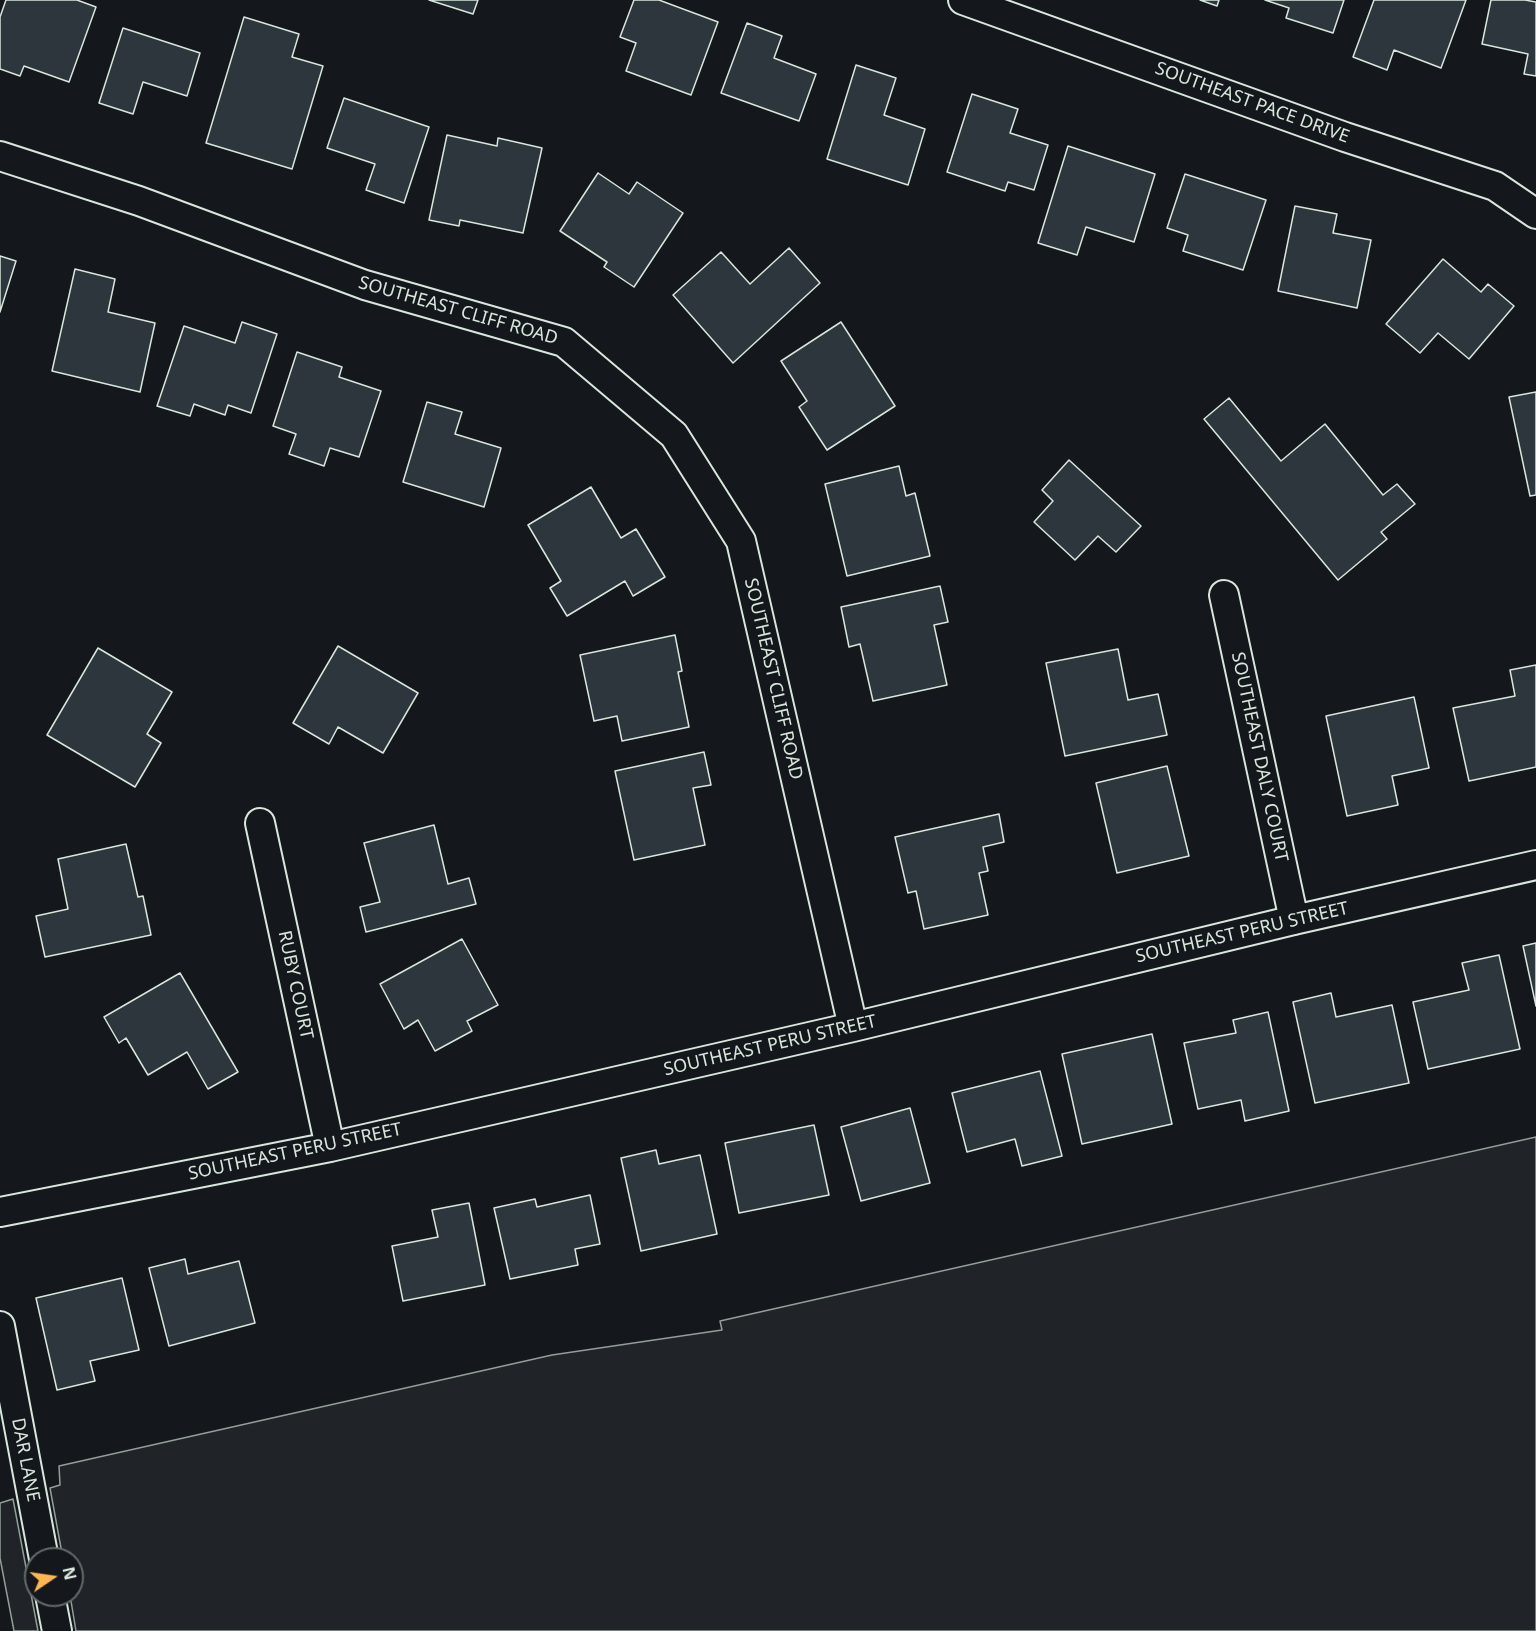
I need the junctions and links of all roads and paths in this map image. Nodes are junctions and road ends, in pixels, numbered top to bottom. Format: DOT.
graph roads {
  1 [pos="963,0"];
  2 [pos="0,156"];
  3 [pos="1536,214"];
  4 [pos="1224,595"];
  5 [pos="260,823"];
  6 [pos="1536,865"];
  7 [pos="1294,920"];
  8 [pos="853,1027"];
  9 [pos="330,1147"];
  10 [pos="0,1212"];
  11 [pos="0,1326"];
  12 [pos="42,1547"];
  13 [pos="52,1607"];
  14 [pos="57,1631"];
  1 -- 3 [label="street, SOUTHEAST PACE DRIVE"];
  2 -- 8 [label="street, SOUTHEAST CLIFF ROAD"];
  4 -- 7 [label="street, SOUTHEAST DALY COURT"];
  5 -- 9 [label="street, RUBY COURT"];
  6 -- 7 [label="street, SOUTHEAST PERU STREET"];
  7 -- 8 [label="street, SOUTHEAST PERU STREET"];
  8 -- 9 [label="street, SOUTHEAST PERU STREET"];
  9 -- 10 [label="street, SOUTHEAST PERU STREET"];
  11 -- 12 [label="street, DAR LANE"];
  13 -- 14 [label="street"];
}
